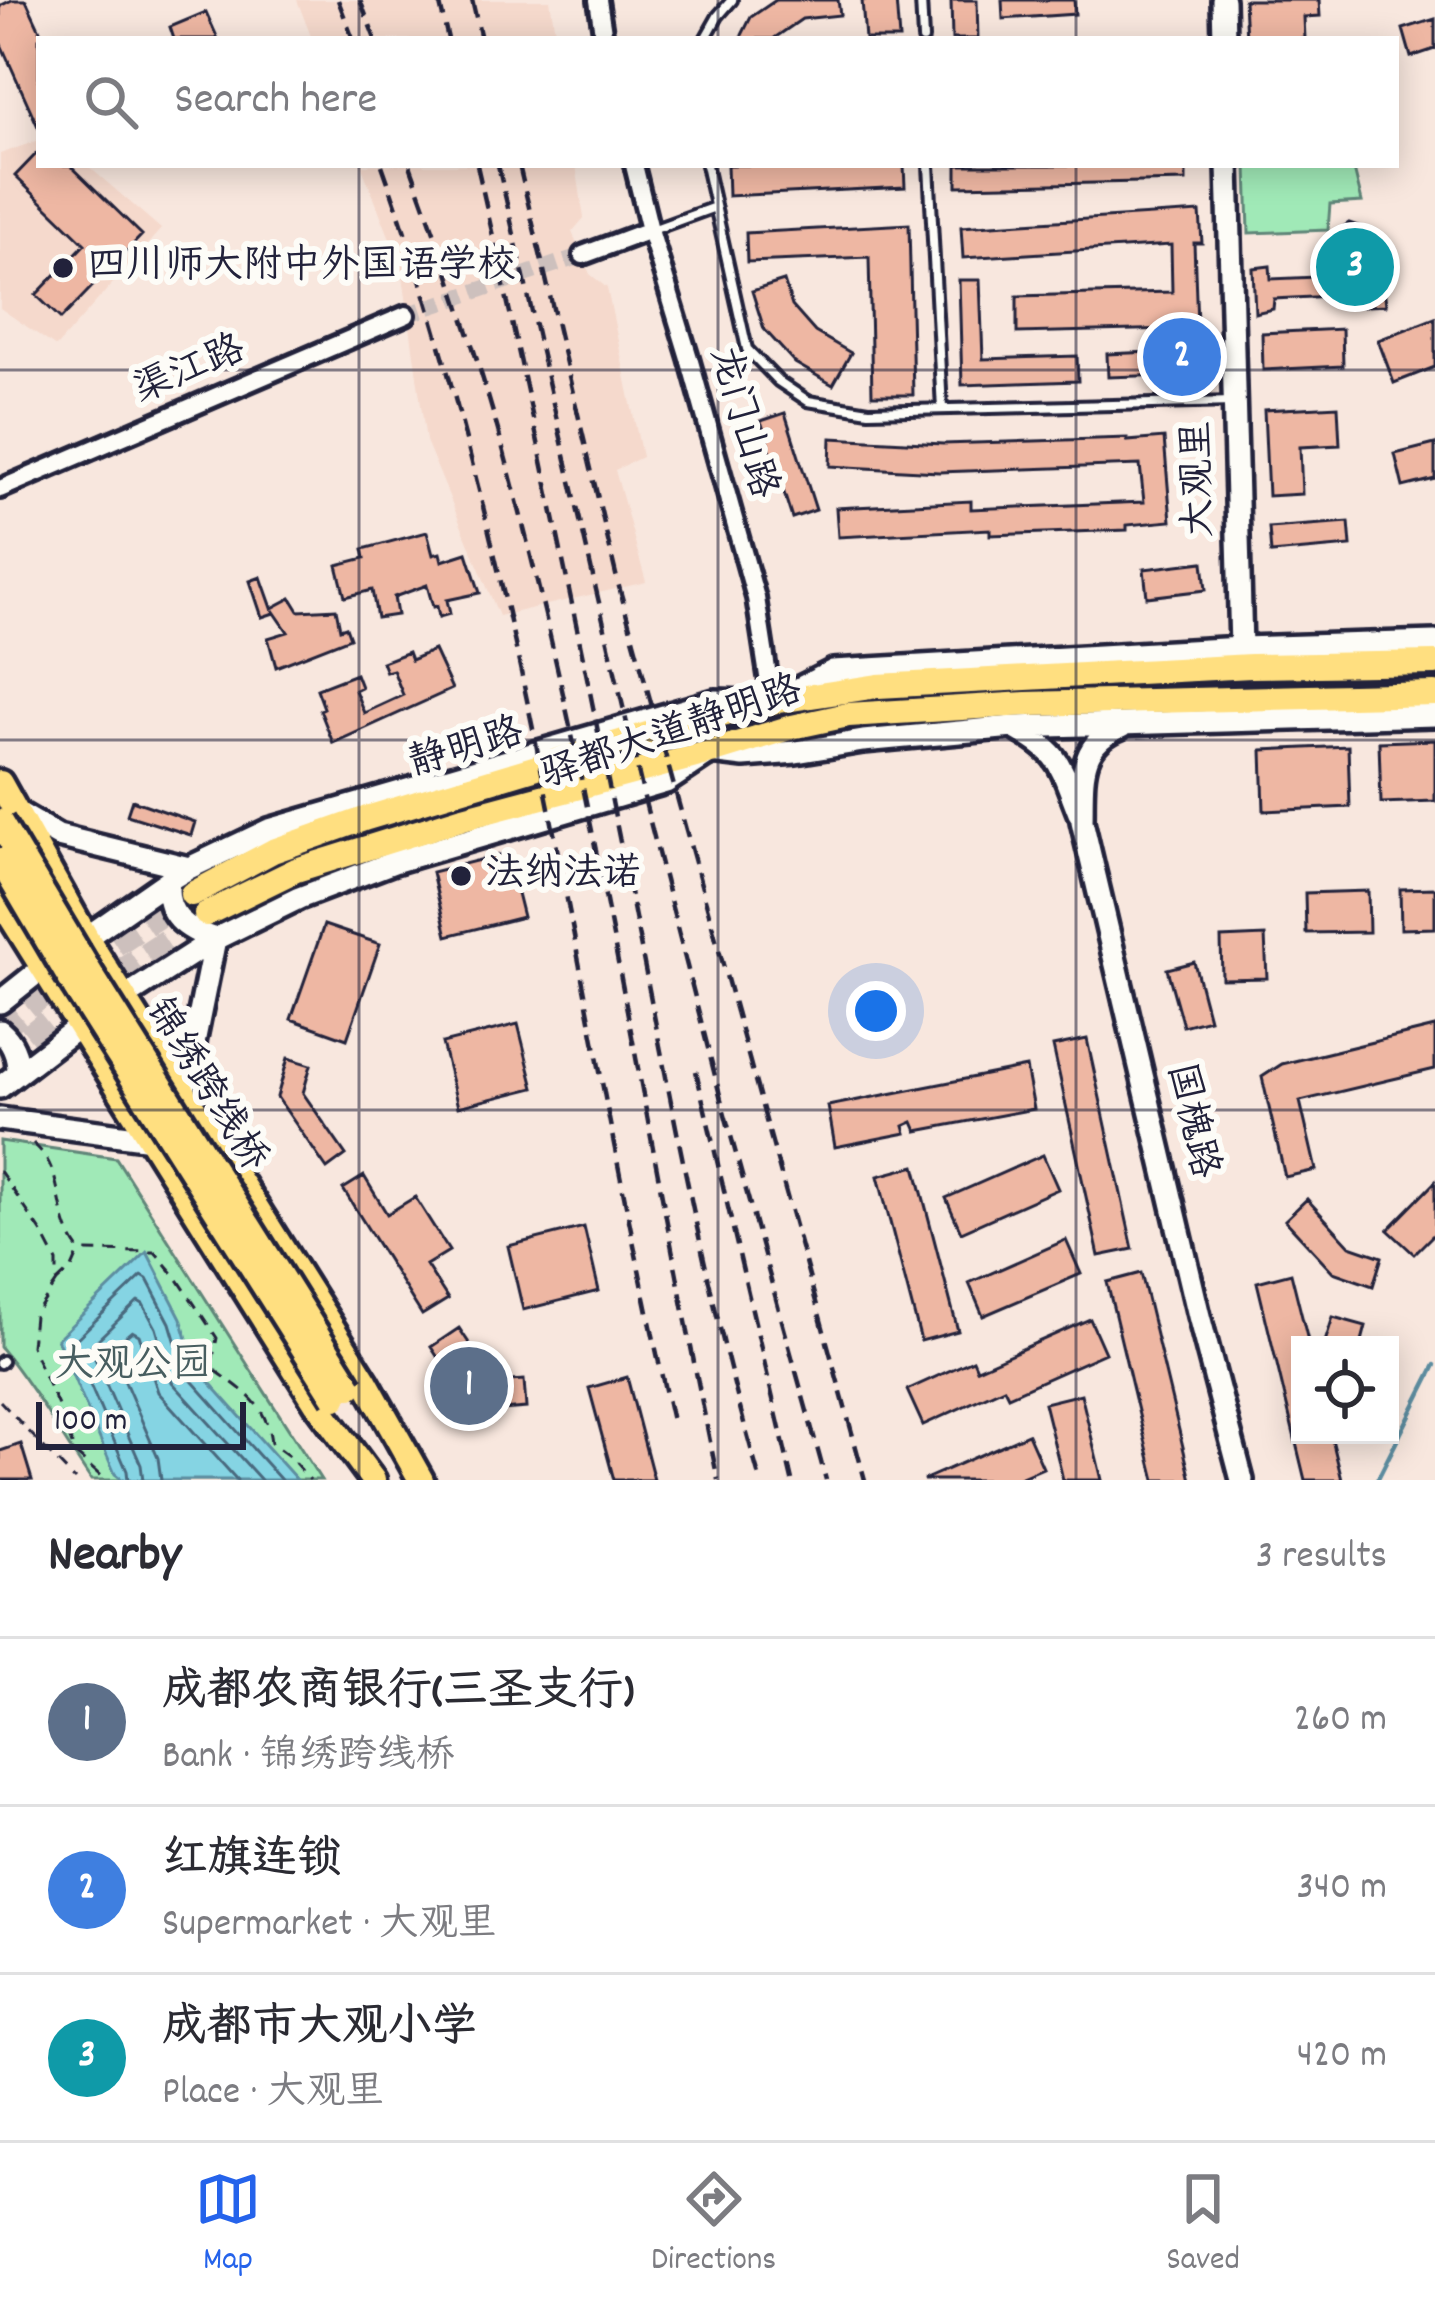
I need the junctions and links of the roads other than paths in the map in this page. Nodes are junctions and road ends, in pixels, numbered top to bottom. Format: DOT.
graph roads {
  1 [pos="598,0"];
  2 [pos="732,0"];
  3 [pos="921,0"];
  4 [pos="1223,0"];
  5 [pos="604,36"];
  6 [pos="707,36"];
  7 [pos="923,36"];
  8 [pos="1224,36"];
  9 [pos="635,168"];
  10 [pos="707,168"];
  11 [pos="929,168"];
  12 [pos="1228,168"];
  13 [pos="715,207"];
  14 [pos="650,230"];
  15 [pos="583,255"];
  16 [pos="406,315"];
  17 [pos="1236,402"];
  18 [pos="942,409"];
  19 [pos="0,489"];
  20 [pos="1435,642"];
  21 [pos="1241,648"];
  22 [pos="1435,664"];
  23 [pos="1435,694"];
  24 [pos="772,702"];
  25 [pos="1435,715"];
  26 [pos="1133,722"];
  27 [pos="1013,727"];
  28 [pos="710,752"];
  29 [pos="0,783"];
  30 [pos="8,817"];
  31 [pos="1082,820"];
  32 [pos="0,860"];
  33 [pos="0,898"];
  34 [pos="194,899"];
  35 [pos="87,939"];
  36 [pos="44,968"];
  37 [pos="123,998"];
  38 [pos="0,1002"];
  39 [pos="81,1025"];
  40 [pos="0,1031"];
  41 [pos="18,1072"];
  42 [pos="0,1087"];
  43 [pos="184,1092"];
  44 [pos="0,1120"];
  45 [pos="151,1139"];
  46 [pos="342,1392"];
  47 [pos="373,1480"];
  48 [pos="384,1480"];
  49 [pos="418,1480"];
  50 [pos="1242,1480"];
  1 -- 5 [label="street"];
  2 -- 6 [label="lane"];
  3 -- 7 [label="lane"];
  4 -- 8 [label="street"];
  9 -- 14 [label="street, 龙门山路"];
  10 -- 13 [label="lane"];
  11 -- 18 [label="lane"];
  12 -- 17 [label="street, 大观里"];
  13 -- 14 [label="lane"];
  13 -- 18 [label="lane"];
  14 -- 15 [label="street"];
  14 -- 24 [label="street, 龙门山路"];
  16 -- 19 [label="street, 渠江路"];
  17 -- 18 [label="lane"];
  17 -- 21 [label="street, 大观里"];
  20 -- 21 [label="street"];
  21 -- 24 [label="street"];
  22 -- 24 [label="main road, 驿都大道静明路"];
  23 -- 28 [label="main road, 驿都大道静明路"];
  24 -- 34 [label="main road, 静明路"];
  25 -- 26 [label="street"];
  26 -- 27 [label="street"];
  26 -- 31 [label="street, 国槐路"];
  27 -- 28 [label="street"];
  27 -- 31 [label="street"];
  28 -- 34 [label="main road, 静明路"];
  29 -- 30 [label="main road"];
  30 -- 34 [label="street"];
  30 -- 35 [label="main road"];
  30 -- 46 [label="main road, 锦绣跨线桥, bridge"];
  31 -- 50 [label="street, 国槐路"];
  32 -- 46 [label="main road, 锦绣跨线桥, bridge"];
  33 -- 36 [label="main road"];
  34 -- 35 [label="street"];
  34 -- 37 [label="street"];
  34 -- 43 [label="street"];
  35 -- 36 [label="street"];
  35 -- 37 [label="main road"];
  36 -- 38 [label="street"];
  36 -- 39 [label="main road"];
  37 -- 39 [label="street"];
  37 -- 43 [label="main road"];
  39 -- 41 [label="street"];
  39 -- 45 [label="main road"];
  40 -- 41 [label="street"];
  41 -- 42 [label="street"];
  43 -- 49 [label="main road"];
  44 -- 45 [label="street"];
  45 -- 47 [label="main road"];
  46 -- 48 [label="main road"];
  46 -- 49 [label="main road"];
}
